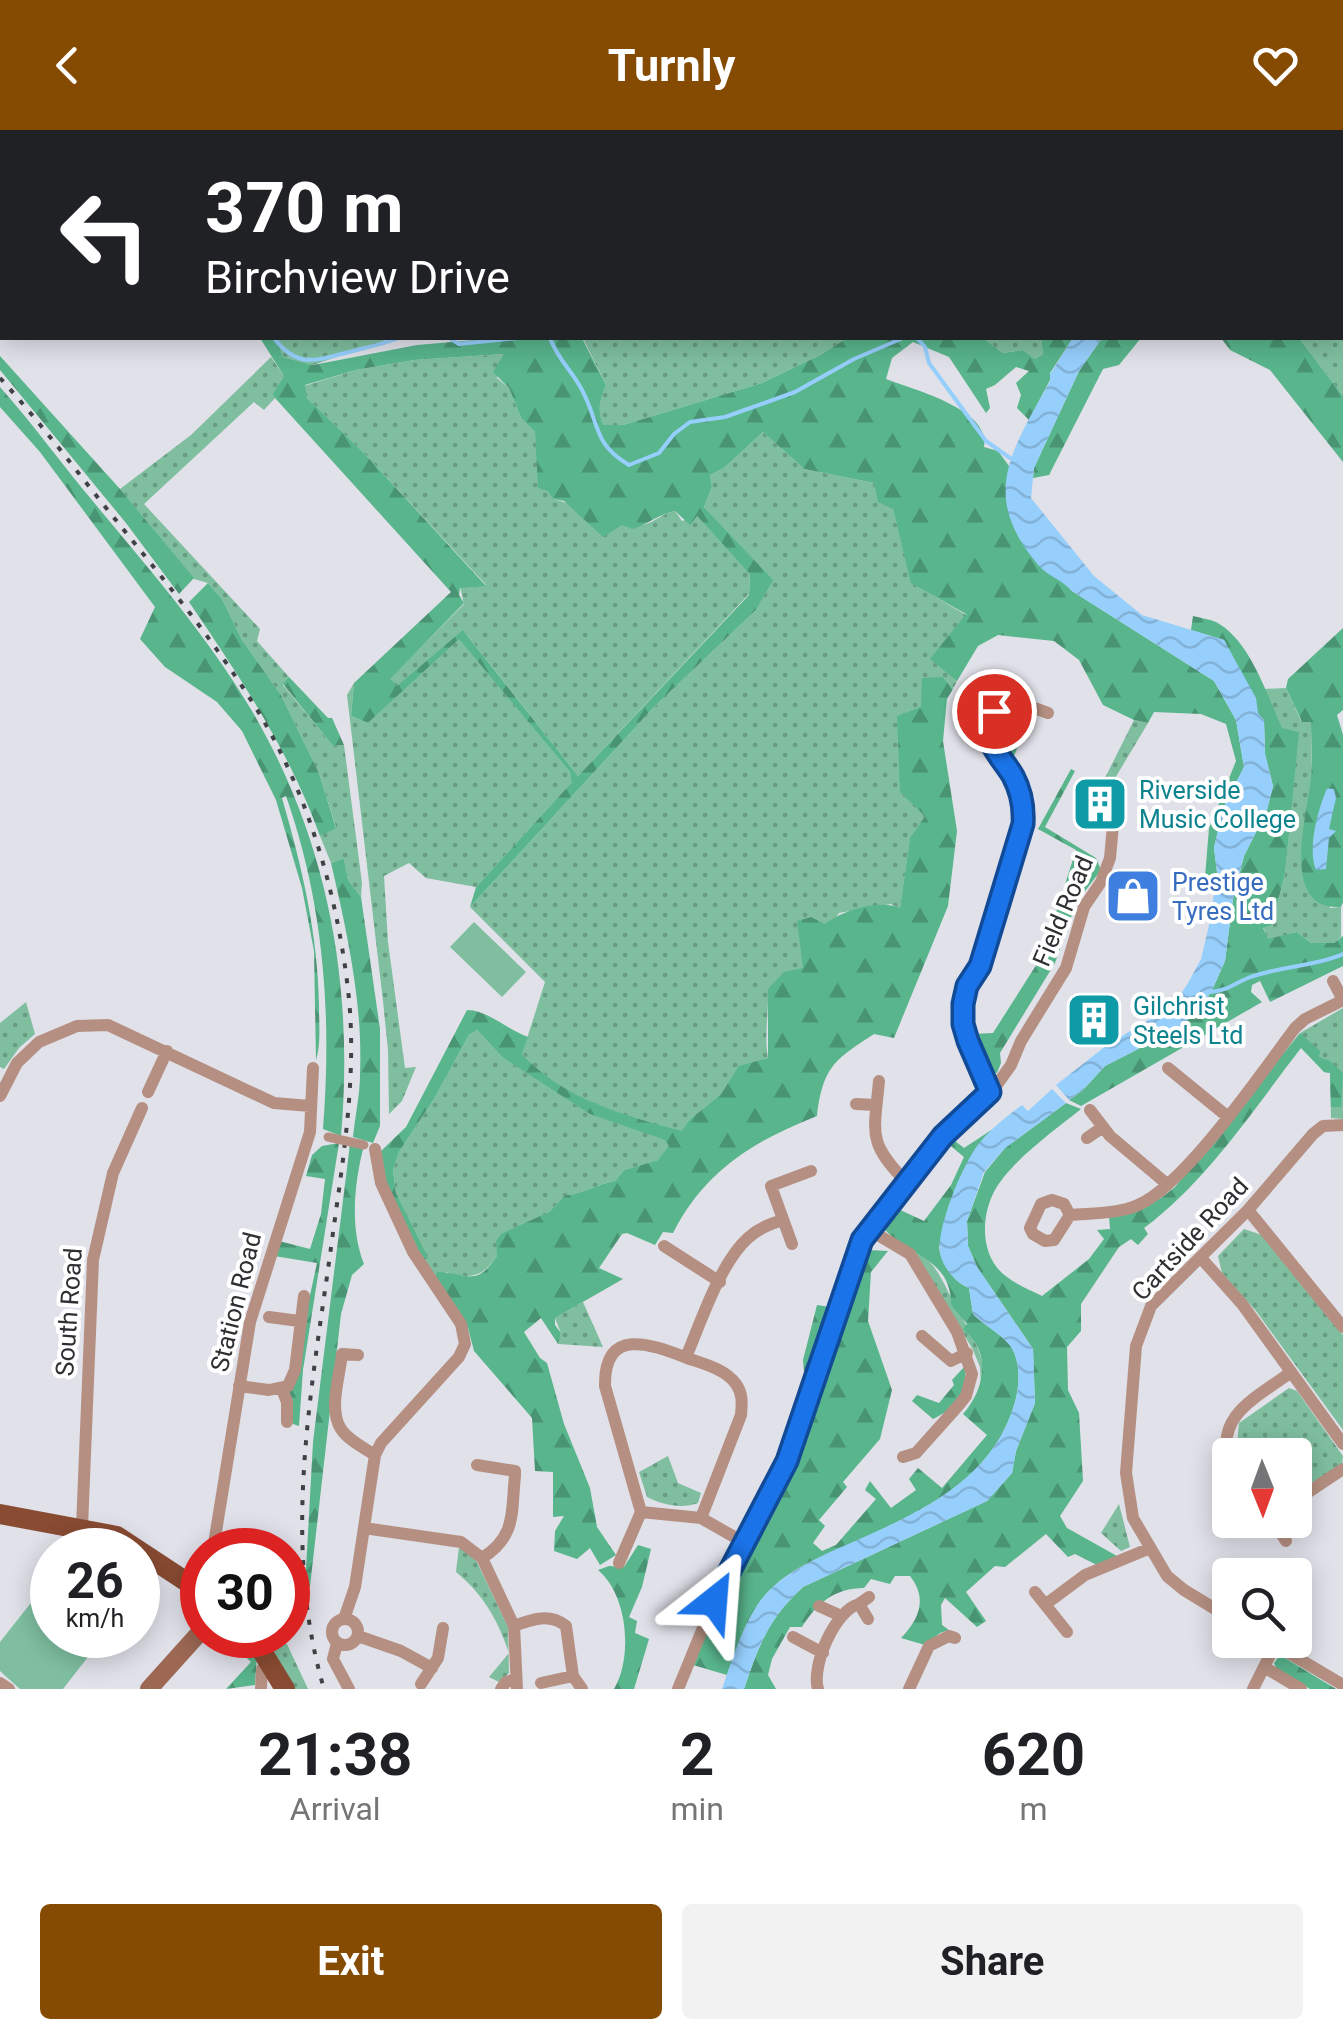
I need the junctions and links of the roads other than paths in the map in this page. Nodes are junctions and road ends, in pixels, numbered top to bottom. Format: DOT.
graph roads {
  1 [pos="1031,705"];
  2 [pos="1048,712"];
  3 [pos="1026,720"];
  4 [pos="1112,825"];
  5 [pos="1334,981"];
  6 [pos="1343,1000"];
  7 [pos="166,1051"];
  8 [pos="313,1068"];
  9 [pos="1168,1068"];
  10 [pos="879,1081"];
  11 [pos="148,1092"];
  12 [pos="990,1092"];
  13 [pos="0,1096"];
  14 [pos="856,1104"];
  15 [pos="310,1106"];
  16 [pos="876,1106"];
  17 [pos="142,1108"];
  18 [pos="1090,1110"];
  19 [pos="1228,1117"];
  20 [pos="1343,1125"];
  21 [pos="1103,1127"];
  22 [pos="328,1137"];
  23 [pos="1087,1138"];
  24 [pos="369,1147"];
  25 [pos="810,1171"];
  26 [pos="907,1184"];
  27 [pos="1167,1184"];
  28 [pos="1248,1210"];
  29 [pos="1070,1215"];
  30 [pos="784,1220"];
  31 [pos="868,1228"];
  32 [pos="792,1244"];
  33 [pos="664,1246"];
  34 [pos="1201,1258"];
  35 [pos="720,1282"];
  36 [pos="304,1296"];
  37 [pos="269,1317"];
  38 [pos="299,1321"];
  39 [pos="1343,1327"];
  40 [pos="957,1332"];
  41 [pos="922,1336"];
  42 [pos="937,1350"];
  43 [pos="967,1353"];
  44 [pos="358,1356"];
  45 [pos="686,1357"];
  46 [pos="1291,1372"];
  47 [pos="238,1386"];
  48 [pos="282,1390"];
  49 [pos="287,1422"];
  50 [pos="1228,1438"];
  51 [pos="1343,1444"];
  52 [pos="375,1455"];
  53 [pos="903,1457"];
  54 [pos="476,1466"];
  55 [pos="1343,1469"];
  56 [pos="1312,1490"];
  57 [pos="641,1512"];
  58 [pos="0,1514"];
  59 [pos="701,1518"];
  60 [pos="82,1527"];
  61 [pos="216,1528"];
  62 [pos="364,1528"];
  63 [pos="1284,1538"];
  64 [pos="1286,1541"];
  65 [pos="746,1543"];
  66 [pos="1148,1549"];
  67 [pos="482,1558"];
  68 [pos="619,1563"];
  69 [pos="180,1577"];
  70 [pos="1035,1592"];
  71 [pos="1046,1604"];
  72 [pos="819,1606"];
  73 [pos="1212,1607"];
  74 [pos="839,1615"];
  75 [pos="344,1619"];
  76 [pos="868,1619"];
  77 [pos="514,1626"];
  78 [pos="443,1628"];
  79 [pos="1067,1632"];
  80 [pos="358,1636"];
  81 [pos="793,1637"];
  82 [pos="956,1638"];
  83 [pos="337,1643"];
  84 [pos="823,1653"];
  85 [pos="180,1654"];
  86 [pos="268,1658"];
  87 [pos="1267,1658"];
  88 [pos="1297,1658"];
  89 [pos="270,1661"];
  90 [pos="1264,1667"];
  91 [pos="432,1668"];
  92 [pos="573,1676"];
  93 [pos="0,1682"];
  94 [pos="542,1683"];
  95 [pos="421,1684"];
  96 [pos="517,1684"];
  97 [pos="1343,1686"];
  98 [pos="8,1689"];
  99 [pos="149,1689"];
  100 [pos="261,1689"];
  101 [pos="285,1689"];
  102 [pos="349,1689"];
  103 [pos="502,1689"];
  104 [pos="582,1689"];
  105 [pos="678,1689"];
  106 [pos="818,1689"];
  107 [pos="909,1689"];
  108 [pos="1253,1689"];
  109 [pos="1300,1689"];
  1 -- 2 [label="street"];
  1 -- 3 [label="street"];
  1 -- 12 [label="street"];
  4 -- 12 [label="street, Field Road"];
  5 -- 6 [label="street"];
  6 -- 19 [label="street"];
  7 -- 11 [label="street"];
  7 -- 13 [label="street"];
  7 -- 15 [label="street"];
  8 -- 15 [label="street, Station Road"];
  9 -- 19 [label="street"];
  10 -- 16 [label="street"];
  12 -- 26 [label="street, Field Road"];
  14 -- 16 [label="street"];
  15 -- 47 [label="street, Station Road"];
  16 -- 26 [label="street"];
  17 -- 60 [label="street, South Road"];
  18 -- 21 [label="street"];
  19 -- 27 [label="street"];
  20 -- 28 [label="street, Cartside Road"];
  21 -- 23 [label="street"];
  21 -- 27 [label="street"];
  22 -- 24 [label="street, bridge"];
  24 -- 52 [label="street"];
  25 -- 30 [label="street"];
  26 -- 31 [label="street, Field Road"];
  27 -- 29 [label="street"];
  28 -- 34 [label="street, Cartside Road"];
  28 -- 39 [label="street"];
  30 -- 32 [label="street"];
  30 -- 35 [label="street"];
  31 -- 40 [label="street"];
  31 -- 65 [label="street, Field Road"];
  33 -- 35 [label="street"];
  34 -- 46 [label="street"];
  34 -- 66 [label="street, Cartside Road"];
  35 -- 45 [label="street"];
  36 -- 38 [label="street"];
  37 -- 38 [label="street"];
  38 -- 48 [label="street"];
  40 -- 42 [label="street"];
  40 -- 43 [label="street"];
  41 -- 42 [label="street"];
  42 -- 43 [label="street"];
  43 -- 53 [label="street"];
  44 -- 52 [label="street"];
  45 -- 57 [label="street"];
  45 -- 59 [label="street"];
  46 -- 50 [label="street"];
  46 -- 51 [label="street"];
  47 -- 48 [label="street"];
  47 -- 61 [label="street, Station Road"];
  48 -- 49 [label="street"];
  52 -- 62 [label="street"];
  54 -- 67 [label="street"];
  55 -- 56 [label="street"];
  57 -- 59 [label="street"];
  57 -- 68 [label="street"];
  58 -- 60 [label="main road"];
  59 -- 65 [label="street"];
  60 -- 69 [label="main road"];
  62 -- 67 [label="street"];
  62 -- 75 [label="street"];
  63 -- 64 [label="street"];
  65 -- 105 [label="street, Field Road"];
  66 -- 71 [label="street"];
  66 -- 73 [label="street, Cartside Road"];
  67 -- 77 [label="street"];
  70 -- 71 [label="street"];
  71 -- 79 [label="street"];
  72 -- 74 [label="street"];
  74 -- 76 [label="street"];
  74 -- 84 [label="street"];
  75 -- 80 [label="street"];
  75 -- 83 [label="street"];
  77 -- 92 [label="street"];
  77 -- 96 [label="street"];
  78 -- 91 [label="street"];
  80 -- 83 [label="street"];
  80 -- 91 [label="street"];
  81 -- 84 [label="street"];
  82 -- 107 [label="street"];
  83 -- 102 [label="street"];
  84 -- 106 [label="street"];
  85 -- 99 [label="main road"];
  86 -- 89 [label="main road"];
  87 -- 90 [label="street"];
  88 -- 97 [label="street"];
  89 -- 100 [label="street"];
  89 -- 101 [label="main road"];
  90 -- 108 [label="street"];
  90 -- 109 [label="street"];
  91 -- 95 [label="street"];
  92 -- 94 [label="street"];
  92 -- 104 [label="street"];
  93 -- 98 [label="street"];
  96 -- 103 [label="street"];
}
